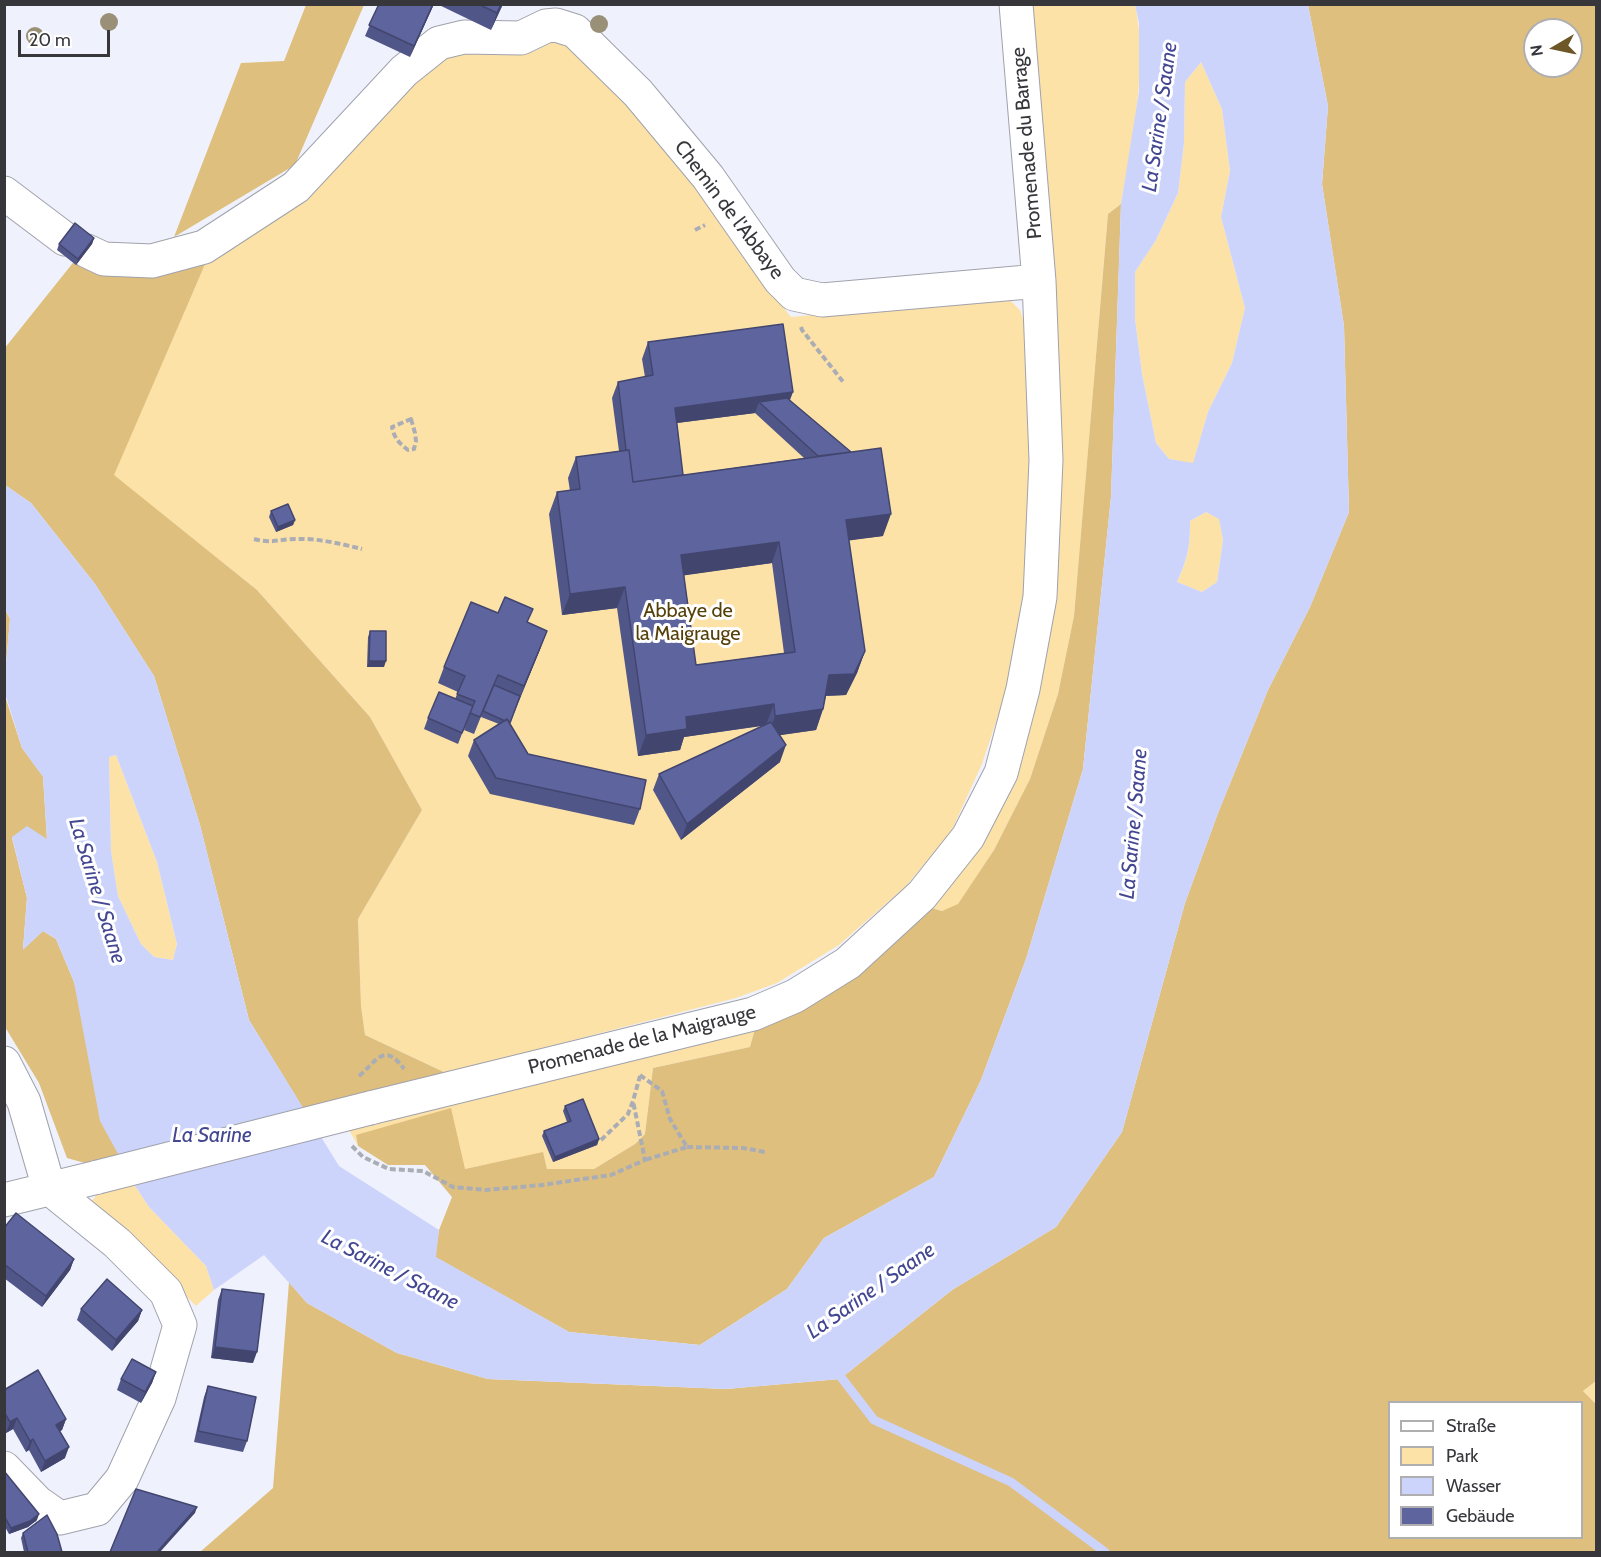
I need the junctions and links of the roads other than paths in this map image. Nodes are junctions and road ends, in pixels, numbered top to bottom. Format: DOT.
graph roads {
  1 [pos="1016,4"];
  2 [pos="532,19"];
  3 [pos="4,193"];
  4 [pos="1039,281"];
  5 [pos="4,1063"];
  6 [pos="50,1188"];
  7 [pos="4,1200"];
  8 [pos="4,1468"];
  1 -- 4 [label="street, Promenade du Barrage"];
  2 -- 3 [label="street, Chemin de l'Abbaye"];
  2 -- 4 [label="street, Chemin de l'Abbaye"];
  4 -- 6 [label="street, Promenade de la Maigrauge, bridge"];
  5 -- 6 [label="street"];
  6 -- 7 [label="street, Promenade de la Maigrauge"];
  6 -- 8 [label="street"];
}
